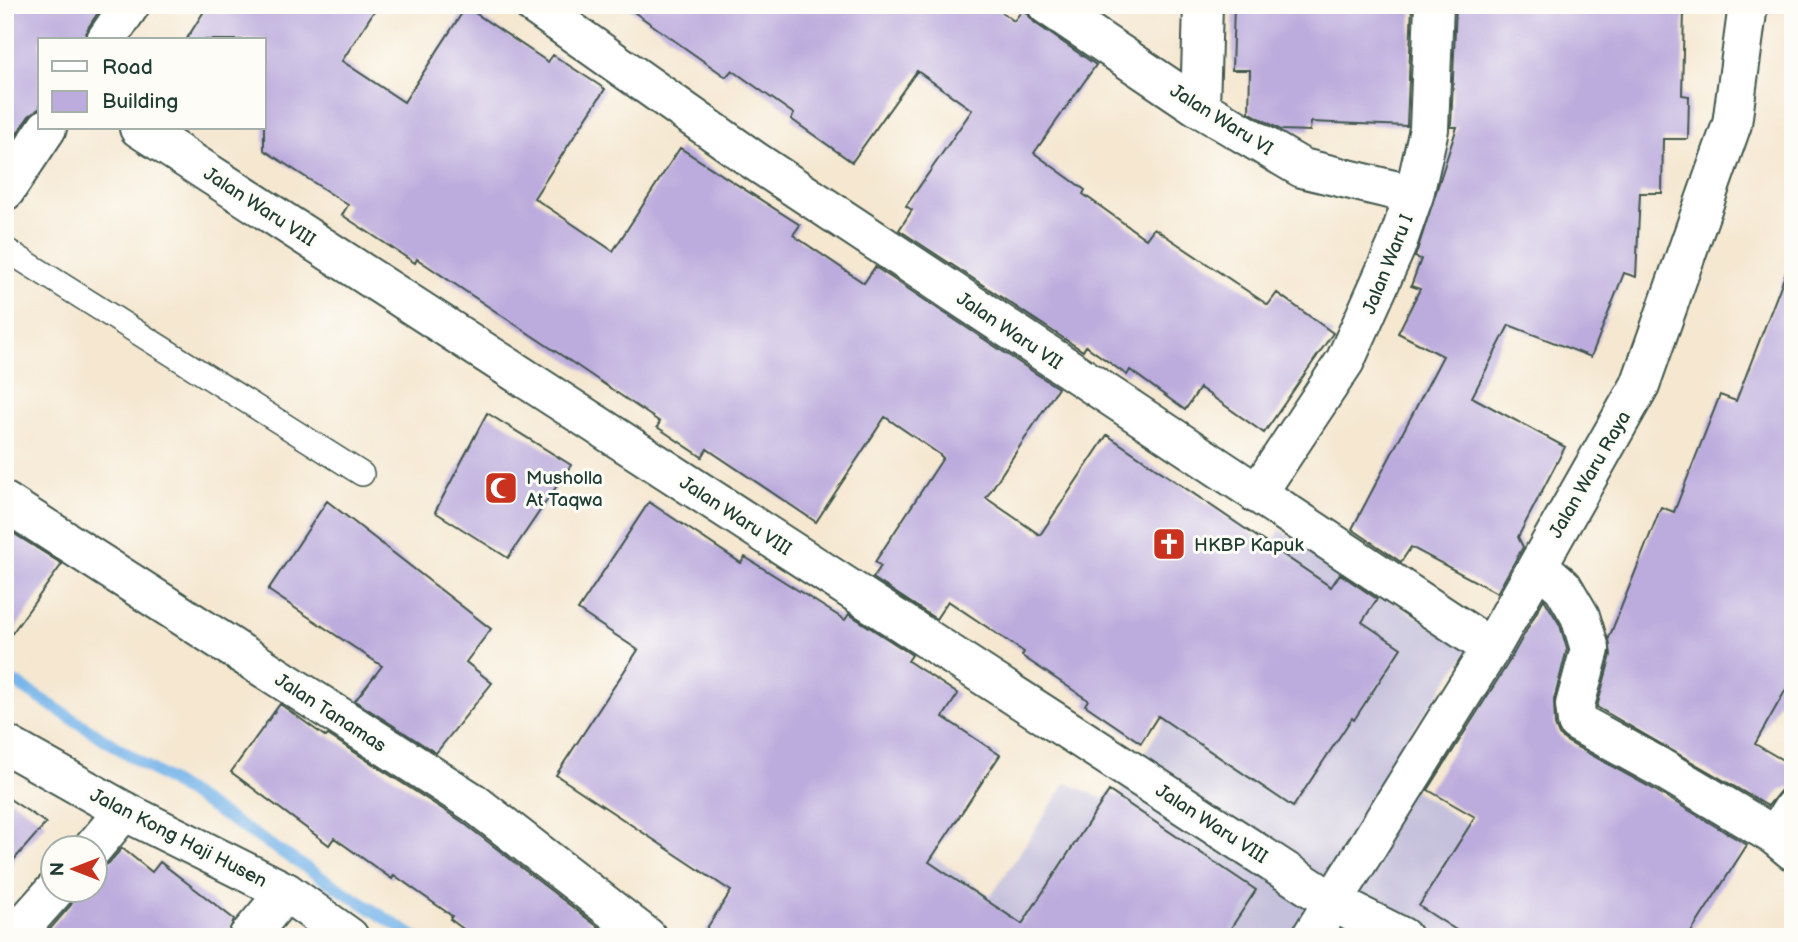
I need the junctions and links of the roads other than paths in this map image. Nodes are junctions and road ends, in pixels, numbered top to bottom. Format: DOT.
graph roads {
  1 [pos="130,5"];
  2 [pos="534,5"];
  3 [pos="1047,5"];
  4 [pos="1203,5"];
  5 [pos="1434,5"];
  6 [pos="1748,5"];
  7 [pos="107,38"];
  8 [pos="1200,108"];
  9 [pos="46,130"];
  10 [pos="142,130"];
  11 [pos="5,191"];
  12 [pos="1414,195"];
  13 [pos="5,249"];
  14 [pos="362,474"];
  15 [pos="1257,494"];
  16 [pos="5,502"];
  17 [pos="1538,565"];
  18 [pos="1491,648"];
  19 [pos="5,744"];
  20 [pos="124,811"];
  21 [pos="1787,832"];
  22 [pos="105,834"];
  23 [pos="286,892"];
  24 [pos="1333,902"];
  25 [pos="42,904"];
  26 [pos="13,937"];
  27 [pos="248,937"];
  28 [pos="349,937"];
  29 [pos="647,937"];
  30 [pos="1311,937"];
  31 [pos="1402,937"];
  1 -- 7 [label="street"];
  2 -- 15 [label="street, Jalan Waru VII"];
  3 -- 8 [label="street, Jalan Waru VI"];
  4 -- 8 [label="street"];
  5 -- 12 [label="street, Jalan Waru I"];
  6 -- 17 [label="street, Jalan Waru Raya"];
  8 -- 12 [label="street, Jalan Waru VI"];
  9 -- 11 [label="street"];
  10 -- 24 [label="street, Jalan Waru VIII"];
  12 -- 15 [label="street, Jalan Waru I"];
  13 -- 14 [label="lane"];
  15 -- 18 [label="street, Jalan Waru VII"];
  16 -- 29 [label="street, Jalan Tanamas"];
  17 -- 18 [label="street, Jalan Waru Raya"];
  17 -- 21 [label="street"];
  18 -- 24 [label="street, Jalan Waru Raya"];
  19 -- 20 [label="street, Jalan Kong Haji Husen"];
  20 -- 22 [label="street"];
  20 -- 23 [label="street, Jalan Kong Haji Husen"];
  23 -- 27 [label="street"];
  23 -- 28 [label="street, Jalan Kong Haji Husen"];
  24 -- 30 [label="street, Jalan Waru Raya"];
  24 -- 31 [label="street, Jalan Waru VIII"];
  25 -- 26 [label="street"];
}
